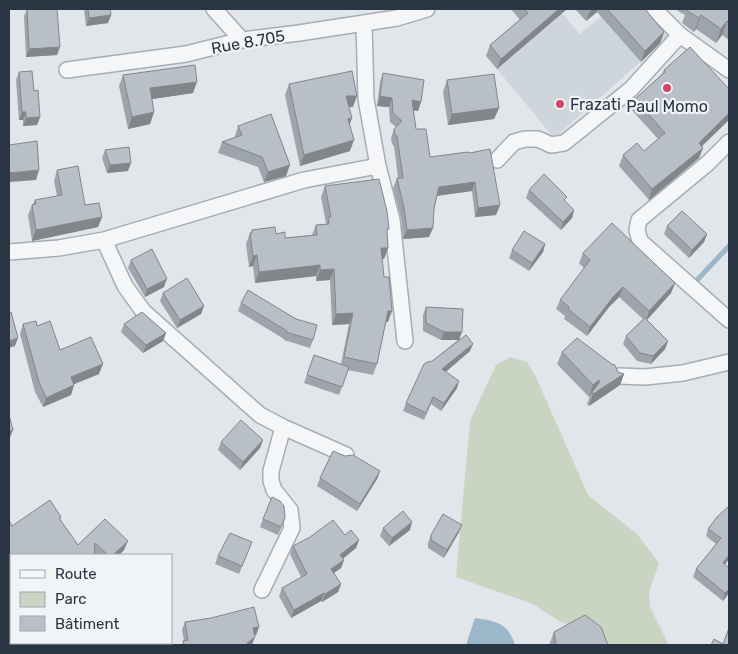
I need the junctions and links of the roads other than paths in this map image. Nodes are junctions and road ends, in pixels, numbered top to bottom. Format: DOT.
graph roads {
  1 [pos="214,9"];
  2 [pos="427,9"];
  3 [pos="654,9"];
  4 [pos="409,11"];
  5 [pos="364,23"];
  6 [pos="680,35"];
  7 [pos="242,40"];
  8 [pos="68,70"];
  9 [pos="729,70"];
  10 [pos="729,142"];
  11 [pos="497,160"];
  12 [pos="378,166"];
  13 [pos="104,240"];
  14 [pos="9,252"];
  15 [pos="729,320"];
  16 [pos="405,341"];
  17 [pos="729,362"];
  18 [pos="619,376"];
  19 [pos="283,427"];
  20 [pos="346,454"];
  21 [pos="262,590"];
  1 -- 7 [label="street"];
  2 -- 4 [label="street, Rue 8.705"];
  3 -- 6 [label="street"];
  4 -- 5 [label="street, Rue 8.705"];
  5 -- 7 [label="street, Rue 8.705"];
  5 -- 12 [label="street"];
  6 -- 9 [label="street"];
  6 -- 11 [label="street"];
  7 -- 8 [label="street, Rue 8.705"];
  10 -- 15 [label="street"];
  12 -- 13 [label="street"];
  12 -- 16 [label="street"];
  13 -- 14 [label="street"];
  13 -- 19 [label="street"];
  17 -- 18 [label="street"];
  19 -- 20 [label="street"];
  19 -- 21 [label="street"];
}
